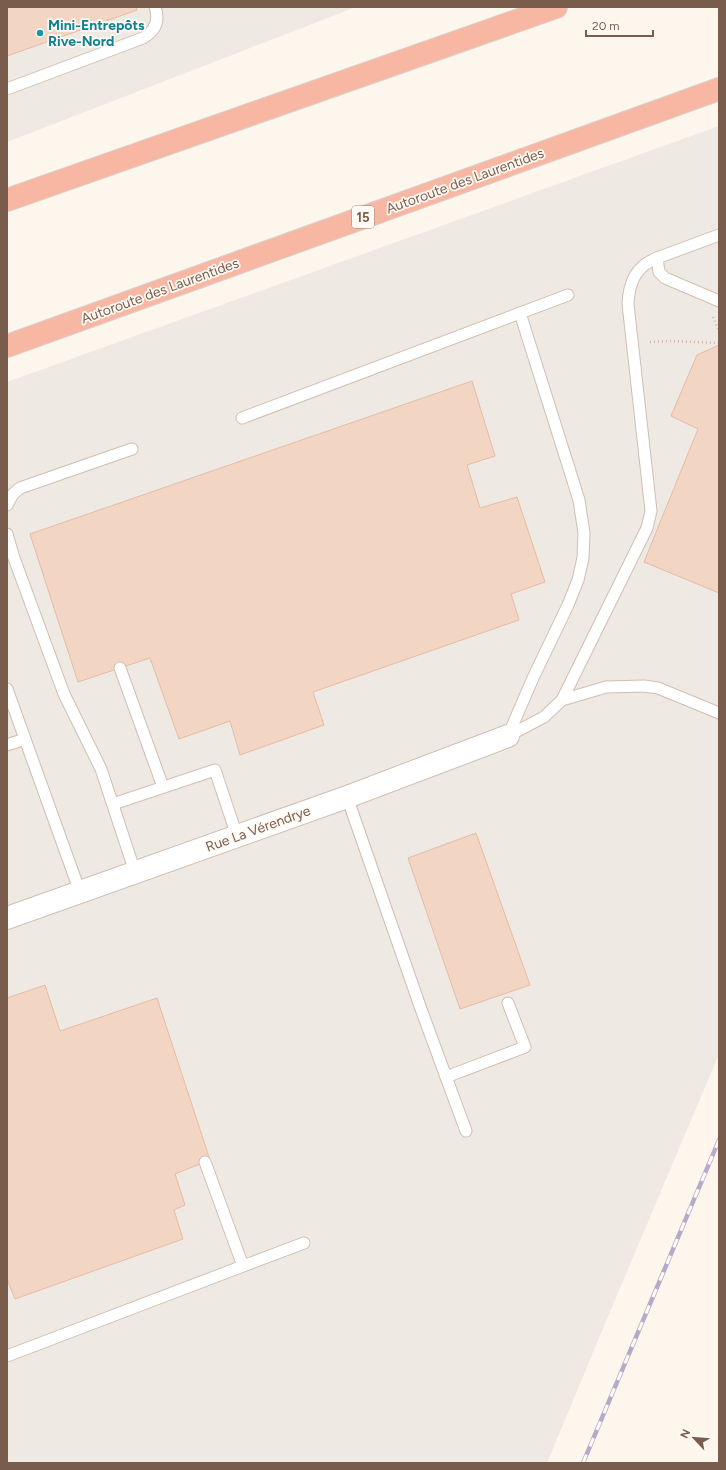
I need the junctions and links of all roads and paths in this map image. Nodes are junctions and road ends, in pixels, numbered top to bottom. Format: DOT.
graph roads {
  1 [pos="155,7"];
  2 [pos="556,7"];
  3 [pos="7,89"];
  4 [pos="719,89"];
  5 [pos="7,200"];
  6 [pos="719,235"];
  7 [pos="657,258"];
  8 [pos="568,295"];
  9 [pos="719,301"];
  10 [pos="520,314"];
  11 [pos="712,314"];
  12 [pos="719,331"];
  13 [pos="670,341"];
  14 [pos="719,343"];
  15 [pos="7,346"];
  16 [pos="242,418"];
  17 [pos="132,449"];
  18 [pos="7,505"];
  19 [pos="7,534"];
  20 [pos="120,668"];
  21 [pos="7,689"];
  22 [pos="562,700"];
  23 [pos="719,713"];
  24 [pos="508,736"];
  25 [pos="25,739"];
  26 [pos="7,745"];
  27 [pos="163,787"];
  28 [pos="347,797"];
  29 [pos="112,804"];
  30 [pos="237,836"];
  31 [pos="135,872"];
  32 [pos="80,892"];
  33 [pos="7,918"];
  34 [pos="508,1003"];
  35 [pos="446,1077"];
  36 [pos="466,1131"];
  37 [pos="205,1162"];
  38 [pos="304,1243"];
  39 [pos="243,1266"];
  40 [pos="7,1356"];
  1 -- 3 [label="lane"];
  2 -- 5 [label="highway"];
  4 -- 15 [label="highway, Autoroute des Laurentides / 15"];
  6 -- 7 [label="lane"];
  7 -- 9 [label="lane"];
  7 -- 22 [label="lane"];
  8 -- 10 [label="lane"];
  10 -- 16 [label="lane"];
  10 -- 24 [label="lane"];
  11 -- 12 [label="path"];
  13 -- 14 [label="path"];
  17 -- 18 [label="lane"];
  19 -- 29 [label="lane"];
  20 -- 27 [label="lane"];
  21 -- 25 [label="lane"];
  22 -- 23 [label="lane"];
  22 -- 24 [label="lane"];
  24 -- 28 [label="street, Rue La Vérendrye"];
  25 -- 26 [label="lane"];
  25 -- 32 [label="lane"];
  27 -- 29 [label="lane"];
  27 -- 30 [label="lane"];
  28 -- 30 [label="street, Rue La Vérendrye"];
  28 -- 35 [label="lane"];
  29 -- 31 [label="lane"];
  30 -- 31 [label="street, Rue La Vérendrye"];
  31 -- 32 [label="street, Rue La Vérendrye"];
  32 -- 33 [label="street, Rue La Vérendrye"];
  34 -- 35 [label="lane"];
  35 -- 36 [label="lane"];
  37 -- 39 [label="lane"];
  38 -- 39 [label="lane"];
  39 -- 40 [label="lane"];
}
